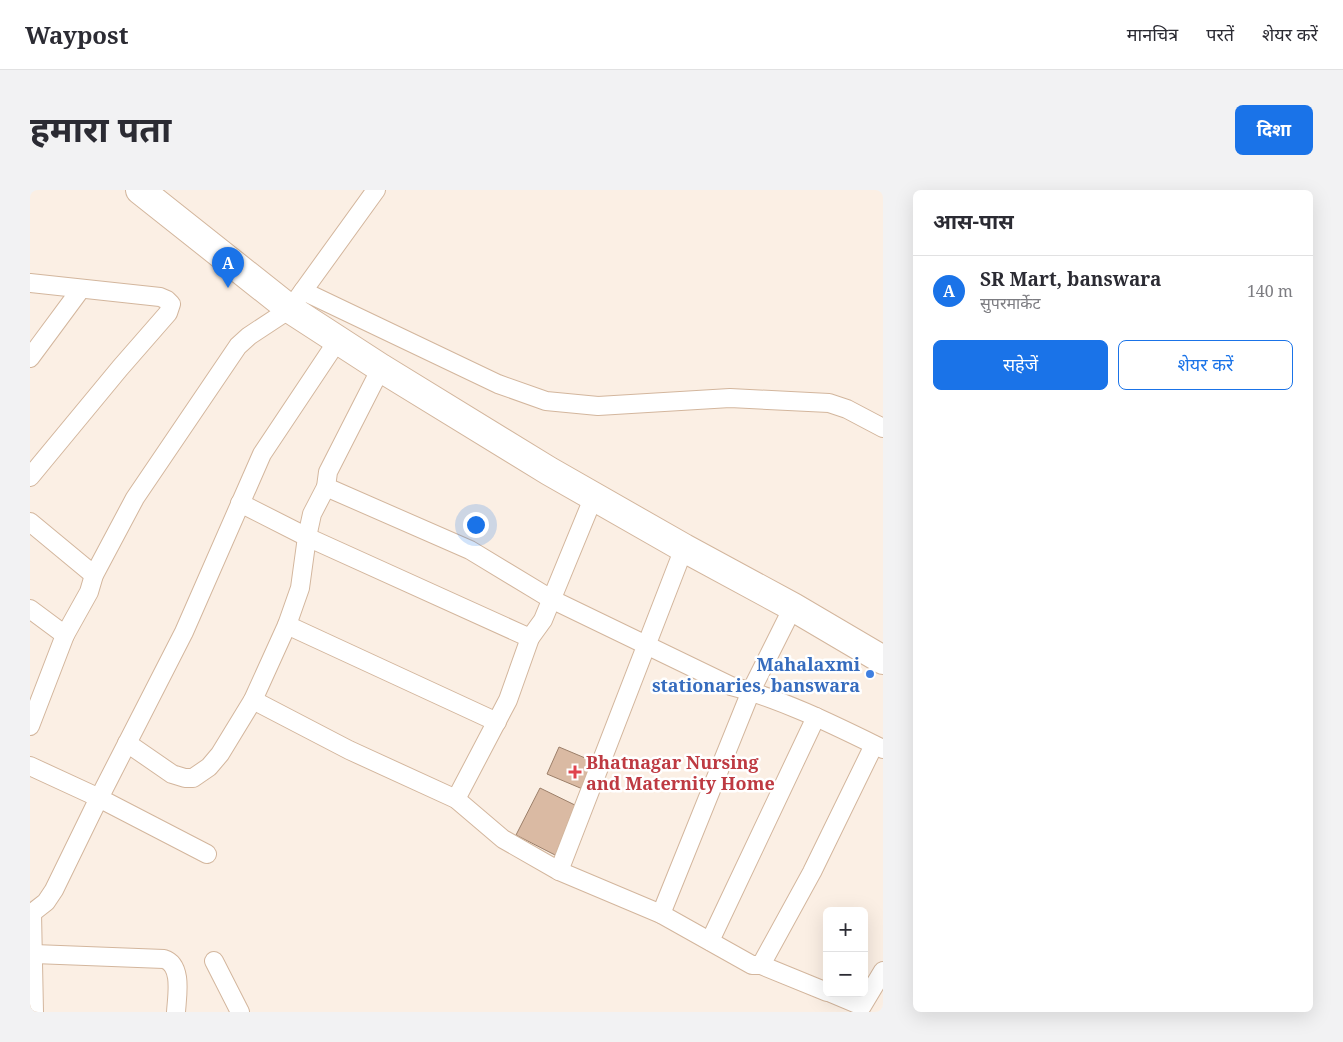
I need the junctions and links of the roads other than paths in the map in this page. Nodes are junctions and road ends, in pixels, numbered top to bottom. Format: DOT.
graph roads {
  1 [pos="140,190"];
  2 [pos="376,190"];
  3 [pos="30,283"];
  4 [pos="81,289"];
  5 [pos="297,300"];
  6 [pos="338,340"];
  7 [pos="30,358"];
  8 [pos="381,368"];
  9 [pos="883,428"];
  10 [pos="30,477"];
  11 [pos="326,487"];
  12 [pos="594,496"];
  13 [pos="240,503"];
  14 [pos="30,522"];
  15 [pos="307,537"];
  16 [pos="684,548"];
  17 [pos="94,575"];
  18 [pos="551,598"];
  19 [pos="793,607"];
  20 [pos="30,609"];
  21 [pos="287,625"];
  22 [pos="65,636"];
  23 [pos="530,638"];
  24 [pos="646,644"];
  25 [pos="883,660"];
  26 [pos="751,691"];
  27 [pos="254,700"];
  28 [pos="816,717"];
  29 [pos="497,722"];
  30 [pos="30,726"];
  31 [pos="127,743"];
  32 [pos="878,747"];
  33 [pos="30,766"];
  34 [pos="99,798"];
  35 [pos="456,799"];
  36 [pos="207,854"];
  37 [pos="559,871"];
  38 [pos="31,913"];
  39 [pos="661,914"];
  40 [pos="710,941"];
  41 [pos="34,954"];
  42 [pos="214,961"];
  43 [pos="761,964"];
  44 [pos="883,971"];
  45 [pos="823,990"];
  46 [pos="868,996"];
  47 [pos="841,997"];
  48 [pos="867,997"];
  49 [pos="34,1012"];
  50 [pos="176,1012"];
  51 [pos="240,1012"];
  1 -- 5 [label="highway"];
  2 -- 5 [label="street"];
  3 -- 4 [label="street"];
  4 -- 7 [label="street"];
  4 -- 10 [label="street"];
  5 -- 6 [label="highway"];
  5 -- 9 [label="street"];
  5 -- 17 [label="street"];
  6 -- 8 [label="highway"];
  6 -- 13 [label="street"];
  8 -- 11 [label="street"];
  8 -- 12 [label="highway"];
  11 -- 15 [label="street"];
  11 -- 18 [label="street"];
  12 -- 16 [label="highway"];
  12 -- 18 [label="street"];
  13 -- 15 [label="street"];
  13 -- 31 [label="street"];
  14 -- 17 [label="street"];
  15 -- 21 [label="street"];
  15 -- 23 [label="street"];
  16 -- 19 [label="highway"];
  16 -- 24 [label="street"];
  17 -- 22 [label="street"];
  18 -- 23 [label="street"];
  18 -- 24 [label="street"];
  19 -- 25 [label="highway"];
  19 -- 26 [label="street"];
  20 -- 22 [label="street"];
  21 -- 27 [label="street"];
  21 -- 29 [label="street"];
  22 -- 30 [label="street"];
  23 -- 29 [label="street"];
  24 -- 26 [label="street"];
  24 -- 37 [label="street"];
  26 -- 28 [label="street"];
  26 -- 39 [label="street"];
  27 -- 31 [label="street"];
  27 -- 35 [label="street"];
  28 -- 32 [label="street"];
  28 -- 40 [label="street"];
  29 -- 35 [label="street"];
  31 -- 34 [label="street"];
  32 -- 43 [label="street"];
  33 -- 34 [label="street"];
  34 -- 36 [label="street"];
  34 -- 38 [label="street"];
  35 -- 37 [label="street"];
  37 -- 39 [label="street"];
  38 -- 41 [label="street"];
  39 -- 40 [label="street"];
  40 -- 43 [label="street"];
  41 -- 49 [label="street"];
  41 -- 50 [label="street"];
  42 -- 51 [label="street"];
  43 -- 45 [label="street"];
  44 -- 46 [label="street"];
  47 -- 48 [label="street"];
}
